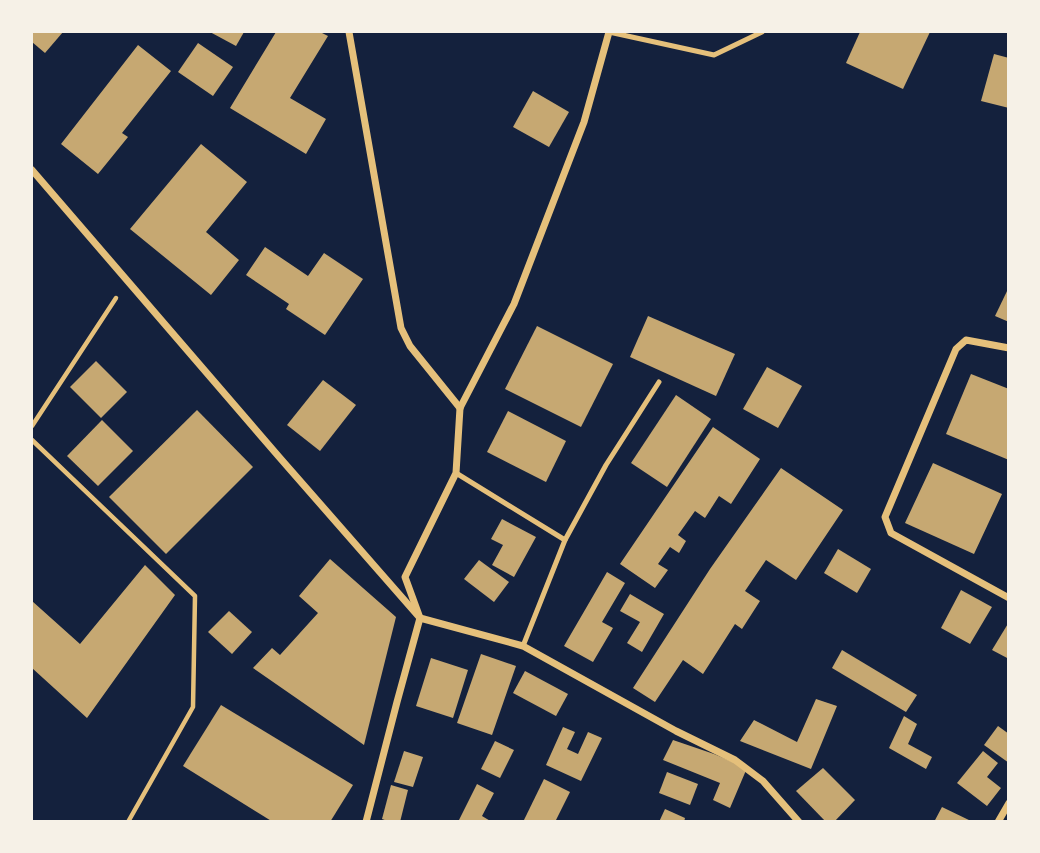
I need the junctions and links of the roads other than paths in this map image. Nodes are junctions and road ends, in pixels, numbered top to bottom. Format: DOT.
graph roads {
  1 [pos="349,32"];
  2 [pos="609,32"];
  3 [pos="762,32"];
  4 [pos="32,170"];
  5 [pos="1009,348"];
  6 [pos="659,382"];
  7 [pos="460,408"];
  8 [pos="456,473"];
  9 [pos="565,540"];
  10 [pos="1009,598"];
  11 [pos="420,618"];
  12 [pos="523,646"];
  13 [pos="1009,803"];
  14 [pos="366,821"];
  15 [pos="799,821"];
  16 [pos="998,821"];
  1 -- 7 [label="street"];
  2 -- 3 [label="lane"];
  2 -- 7 [label="street"];
  4 -- 11 [label="street"];
  5 -- 10 [label="street"];
  6 -- 9 [label="lane"];
  7 -- 8 [label="street"];
  8 -- 9 [label="lane"];
  8 -- 11 [label="street"];
  9 -- 12 [label="lane"];
  11 -- 12 [label="street"];
  11 -- 14 [label="street"];
  12 -- 15 [label="street"];
  13 -- 16 [label="street"];
}
